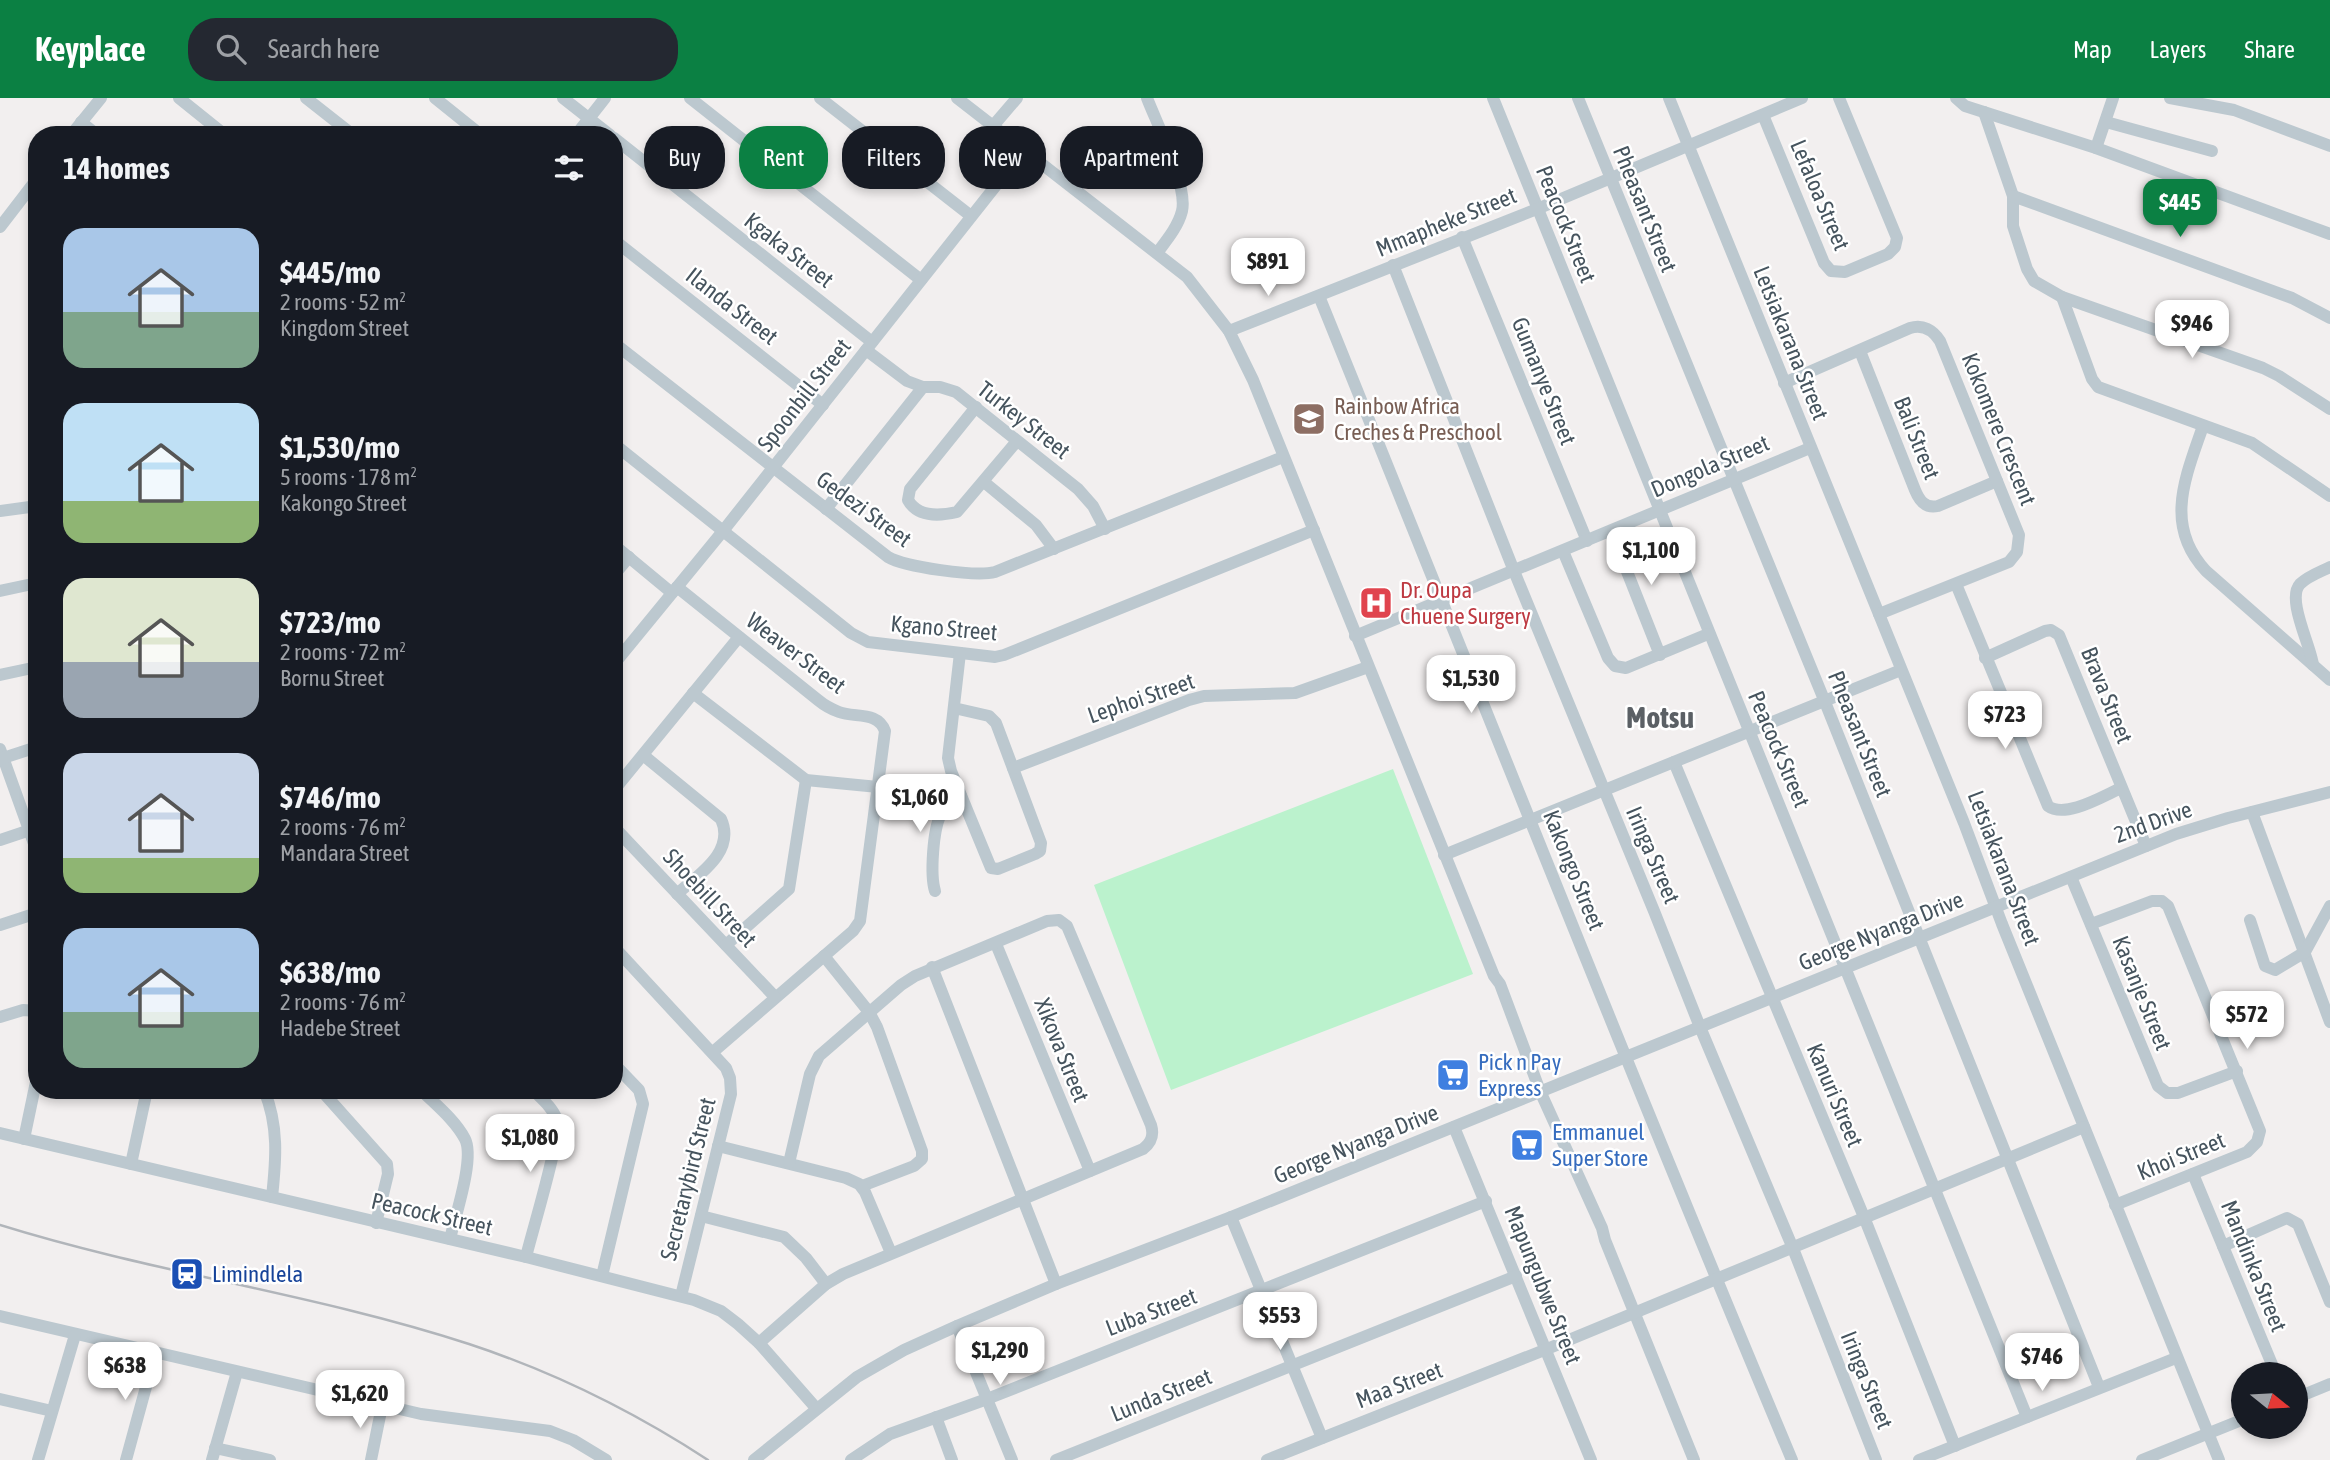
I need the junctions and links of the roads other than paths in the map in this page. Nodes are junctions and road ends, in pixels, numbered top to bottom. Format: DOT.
graph roads {
  1 [pos="101,98"];
  2 [pos="179,98"];
  3 [pos="306,98"];
  4 [pos="435,98"];
  5 [pos="563,98"];
  6 [pos="605,98"];
  7 [pos="690,98"];
  8 [pos="820,98"];
  9 [pos="957,98"];
  10 [pos="1017,98"];
  11 [pos="1147,98"];
  12 [pos="1493,98"];
  13 [pos="1577,98"];
  14 [pos="1669,98"];
  15 [pos="1802,98"];
  16 [pos="1839,98"];
  17 [pos="1956,98"];
  18 [pos="2113,98"];
  19 [pos="2170,98"];
  20 [pos="1788,101"];
  21 [pos="2231,104"];
  22 [pos="1984,112"];
  23 [pos="1763,115"];
  24 [pos="589,118"];
  25 [pos="81,122"];
  26 [pos="2106,122"];
  27 [pos="78,126"];
  28 [pos="86,126"];
  29 [pos="214,126"];
  30 [pos="342,126"];
  31 [pos="470,126"];
  32 [pos="583,126"];
  33 [pos="599,126"];
  34 [pos="993,126"];
  35 [pos="623,145"];
  36 [pos="1688,145"];
  37 [pos="2330,146"];
  38 [pos="2096,148"];
  39 [pos="2212,151"];
  40 [pos="1046,167"];
  41 [pos="1610,177"];
  42 [pos="993,189"];
  43 [pos="28,191"];
  44 [pos="2013,196"];
  45 [pos="1537,209"];
  46 [pos="971,216"];
  47 [pos="0,227"];
  48 [pos="2330,234"];
  49 [pos="1462,237"];
  50 [pos="623,247"];
  51 [pos="1157,253"];
  52 [pos="1393,265"];
  53 [pos="921,280"];
  54 [pos="1320,296"];
  55 [pos="2062,297"];
  56 [pos="2330,318"];
  57 [pos="1229,331"];
  58 [pos="869,346"];
  59 [pos="623,350"];
  60 [pos="1860,351"];
  61 [pos="1784,383"];
  62 [pos="923,387"];
  63 [pos="823,405"];
  64 [pos="976,407"];
  65 [pos="2330,409"];
  66 [pos="2203,426"];
  67 [pos="1017,441"];
  68 [pos="1810,448"];
  69 [pos="623,451"];
  70 [pos="1283,457"];
  71 [pos="773,467"];
  72 [pos="1733,480"];
  73 [pos="1997,481"];
  74 [pos="984,482"];
  75 [pos="2330,496"];
  76 [pos="28,507"];
  77 [pos="826,509"];
  78 [pos="1660,510"];
  79 [pos="0,511"];
  80 [pos="1105,529"];
  81 [pos="1314,530"];
  82 [pos="723,531"];
  83 [pos="1611,531"];
  84 [pos="1587,541"];
  85 [pos="1054,549"];
  86 [pos="1563,551"];
  87 [pos="623,552"];
  88 [pos="629,557"];
  89 [pos="623,564"];
  90 [pos="2330,567"];
  91 [pos="1514,571"];
  92 [pos="1956,584"];
  93 [pos="28,585"];
  94 [pos="674,590"];
  95 [pos="0,591"];
  96 [pos="1442,599"];
  97 [pos="1879,614"];
  98 [pos="1708,634"];
  99 [pos="1355,636"];
  100 [pos="738,637"];
  101 [pos="623,653"];
  102 [pos="960,653"];
  103 [pos="1660,655"];
  104 [pos="1985,657"];
  105 [pos="2314,666"];
  106 [pos="1368,667"];
  107 [pos="28,669"];
  108 [pos="1902,670"];
  109 [pos="0,675"];
  110 [pos="2330,680"];
  111 [pos="693,693"];
  112 [pos="1825,702"];
  113 [pos="954,708"];
  114 [pos="1749,731"];
  115 [pos="28,749"];
  116 [pos="1,755"];
  117 [pos="643,755"];
  118 [pos="1674,762"];
  119 [pos="1013,768"];
  120 [pos="623,778"];
  121 [pos="806,780"];
  122 [pos="878,787"];
  123 [pos="2122,788"];
  124 [pos="1604,790"];
  125 [pos="2330,792"];
  126 [pos="961,796"];
  127 [pos="2252,812"];
  128 [pos="28,817"];
  129 [pos="1530,819"];
  130 [pos="28,831"];
  131 [pos="623,837"];
  132 [pos="0,840"];
  133 [pos="2146,846"];
  134 [pos="1444,855"];
  135 [pos="2071,877"];
  136 [pos="935,891"];
  137 [pos="677,894"];
  138 [pos="2330,906"];
  139 [pos="1996,907"];
  140 [pos="28,916"];
  141 [pos="2250,920"];
  142 [pos="2091,924"];
  143 [pos="0,925"];
  144 [pos="1919,938"];
  145 [pos="996,944"];
  146 [pos="726,945"];
  147 [pos="2305,952"];
  148 [pos="824,956"];
  149 [pos="623,957"];
  150 [pos="932,967"];
  151 [pos="1847,969"];
  152 [pos="775,997"];
  153 [pos="1772,998"];
  154 [pos="28,1010"];
  155 [pos="869,1012"];
  156 [pos="0,1017"];
  157 [pos="2330,1022"];
  158 [pos="1700,1027"];
  159 [pos="713,1052"];
  160 [pos="1625,1058"];
  161 [pos="2236,1070"];
  162 [pos="623,1073"];
  163 [pos="1538,1092"];
  164 [pos="32,1099"];
  165 [pos="145,1099"];
  166 [pos="267,1099"];
  167 [pos="329,1099"];
  168 [pos="430,1099"];
  169 [pos="541,1099"];
  170 [pos="1454,1127"];
  171 [pos="2084,1127"];
  172 [pos="0,1133"];
  173 [pos="24,1139"];
  174 [pos="718,1146"];
  175 [pos="2009,1158"];
  176 [pos="789,1163"];
  177 [pos="131,1164"];
  178 [pos="1090,1171"];
  179 [pos="2193,1174"];
  180 [pos="862,1186"];
  181 [pos="1935,1188"];
  182 [pos="272,1197"];
  183 [pos="1023,1199"];
  184 [pos="1486,1201"];
  185 [pos="2115,1205"];
  186 [pos="701,1216"];
  187 [pos="1231,1217"];
  188 [pos="1864,1217"];
  189 [pos="376,1223"];
  190 [pos="450,1240"];
  191 [pos="1792,1246"];
  192 [pos="2223,1246"];
  193 [pos="891,1253"];
  194 [pos="526,1257"];
  195 [pos="602,1276"];
  196 [pos="1516,1276"];
  197 [pos="1716,1279"];
  198 [pos="826,1284"];
  199 [pos="1056,1284"];
  200 [pos="1262,1291"];
  201 [pos="681,1296"];
  202 [pos="2330,1302"];
  203 [pos="1634,1311"];
  204 [pos="0,1316"];
  205 [pos="957,1326"];
  206 [pos="75,1335"];
  207 [pos="759,1343"];
  208 [pos="1547,1349"];
  209 [pos="155,1354"];
  210 [pos="2176,1358"];
  211 [pos="2271,1362"];
  212 [pos="1292,1365"];
  213 [pos="237,1372"];
  214 [pos="2330,1384"];
  215 [pos="2099,1387"];
  216 [pos="2308,1393"];
  217 [pos="0,1399"];
  218 [pos="987,1399"];
  219 [pos="382,1406"];
  220 [pos="816,1408"];
  221 [pos="52,1411"];
  222 [pos="2027,1416"];
  223 [pos="936,1417"];
  224 [pos="2231,1424"];
  225 [pos="2208,1434"];
  226 [pos="1322,1438"];
  227 [pos="1955,1446"];
  228 [pos="214,1454"];
  229 [pos="755,1459"];
  230 [pos="38,1460"];
  231 [pos="126,1460"];
  232 [pos="270,1460"];
  233 [pos="371,1460"];
  234 [pos="606,1460"];
  235 [pos="851,1460"];
  236 [pos="952,1460"];
  237 [pos="1012,1460"];
  238 [pos="1056,1460"];
  239 [pos="1267,1460"];
  240 [pos="1591,1460"];
  241 [pos="1694,1460"];
  242 [pos="1792,1460"];
  243 [pos="1876,1460"];
  244 [pos="1919,1460"];
  245 [pos="2142,1460"];
  246 [pos="2219,1460"];
  1 -- 25 [label="street"];
  2 -- 29 [label="street"];
  3 -- 30 [label="street"];
  4 -- 31 [label="street"];
  5 -- 24 [label="street"];
  6 -- 24 [label="street"];
  7 -- 53 [label="street"];
  8 -- 46 [label="street"];
  9 -- 34 [label="street"];
  10 -- 34 [label="street"];
  11 -- 51 [label="street"];
  12 -- 45 [label="street, Peacock Street"];
  13 -- 41 [label="street, Pheasant Street"];
  14 -- 36 [label="street, Letsiakarana Street"];
  15 -- 20 [label="street"];
  16 -- 23 [label="street, Lefaloa Street"];
  17 -- 22 [label="street"];
  18 -- 26 [label="street"];
  19 -- 21 [label="street"];
  20 -- 23 [label="street, Mmapheke Street"];
  21 -- 37 [label="street"];
  22 -- 38 [label="street"];
  22 -- 44 [label="street"];
  23 -- 36 [label="street, Mmapheke Street"];
  24 -- 32 [label="street"];
  24 -- 33 [label="street"];
  25 -- 27 [label="street"];
  25 -- 28 [label="street"];
  26 -- 38 [label="street"];
  26 -- 39 [label="street"];
  35 -- 58 [label="street, Kgaka Street"];
  36 -- 41 [label="street, Mmapheke Street"];
  36 -- 61 [label="street, Letsiakarana Street"];
  38 -- 48 [label="street"];
  40 -- 51 [label="street"];
  41 -- 45 [label="street, Mmapheke Street"];
  41 -- 72 [label="street, Pheasant Street"];
  42 -- 46 [label="street, Spoonbill Street"];
  43 -- 47 [label="street"];
  44 -- 55 [label="street"];
  44 -- 56 [label="street"];
  45 -- 49 [label="street, Mmapheke Street"];
  45 -- 78 [label="street, Peacock Street"];
  46 -- 53 [label="street, Spoonbill Street"];
  49 -- 52 [label="street, Mmapheke Street"];
  49 -- 84 [label="street, Gumanye Street"];
  50 -- 63 [label="street, Ilanda Street"];
  51 -- 57 [label="street"];
  52 -- 54 [label="street, Mmapheke Street"];
  52 -- 91 [label="street, Iringa Street"];
  53 -- 58 [label="street, Spoonbill Street"];
  54 -- 57 [label="street, Mmapheke Street"];
  54 -- 96 [label="street, Kakongo Street"];
  55 -- 65 [label="street"];
  55 -- 66 [label="street"];
  57 -- 70 [label="street"];
  58 -- 62 [label="street, Kgaka Street"];
  58 -- 63 [label="street, Spoonbill Street"];
  59 -- 71 [label="street, Gedezi Street"];
  60 -- 61 [label="street, Kokomere Crescent"];
  60 -- 73 [label="street, Kokomere Crescent"];
  60 -- 73 [label="street, Bali Street"];
  61 -- 68 [label="street, Letsiakarana Street"];
  62 -- 64 [label="street, Turkey Street"];
  62 -- 77 [label="street"];
  63 -- 71 [label="street, Spoonbill Street"];
  64 -- 67 [label="street, Turkey Street"];
  64 -- 74 [label="street"];
  66 -- 75 [label="street"];
  66 -- 105 [label="street"];
  67 -- 74 [label="street"];
  67 -- 80 [label="street, Turkey Street"];
  68 -- 72 [label="street, Dongola Street"];
  68 -- 97 [label="street, Letsiakarana Street"];
  69 -- 82 [label="street, Kgano Street"];
  70 -- 80 [label="street, Gedezi Street"];
  70 -- 81 [label="street"];
  71 -- 77 [label="street, Gedezi Street"];
  71 -- 82 [label="street, Spoonbill Street"];
  72 -- 78 [label="street, Dongola Street"];
  72 -- 112 [label="street, Pheasant Street"];
  73 -- 92 [label="street, Kokomere Crescent"];
  74 -- 85 [label="street"];
  76 -- 79 [label="street"];
  77 -- 85 [label="street, Gedezi Street"];
  78 -- 83 [label="street, Dongola Street"];
  78 -- 98 [label="street, Peacock Street"];
  80 -- 85 [label="street, Gedezi Street"];
  81 -- 99 [label="street"];
  81 -- 102 [label="street, Kgano Street"];
  82 -- 94 [label="street, Spoonbill Street"];
  82 -- 102 [label="street, Kgano Street"];
  83 -- 84 [label="street, Dongola Street"];
  83 -- 103 [label="street"];
  84 -- 86 [label="street, Dongola Street"];
  86 -- 91 [label="street, Dongola Street"];
  86 -- 103 [label="street"];
  87 -- 88 [label="street, Weaver Street"];
  88 -- 89 [label="street"];
  88 -- 94 [label="street, Weaver Street"];
  90 -- 105 [label="street"];
  91 -- 96 [label="street, Dongola Street"];
  91 -- 124 [label="street, Iringa Street"];
  92 -- 97 [label="street, Kokomere Crescent"];
  92 -- 104 [label="street"];
  93 -- 95 [label="street"];
  94 -- 100 [label="street, Weaver Street"];
  94 -- 101 [label="street, Spoonbill Street"];
  96 -- 99 [label="street, Dongola Street"];
  96 -- 129 [label="street, Kakongo Street"];
  97 -- 108 [label="street, Letsiakarana Street"];
  98 -- 103 [label="street"];
  98 -- 114 [label="street, Peacock Street"];
  99 -- 106 [label="street"];
  100 -- 111 [label="street"];
  100 -- 122 [label="street, Weaver Street"];
  102 -- 113 [label="street"];
  104 -- 123 [label="street"];
  104 -- 123 [label="street, Brava Street"];
  105 -- 110 [label="street"];
  106 -- 119 [label="street, Lephoi Street"];
  106 -- 134 [label="street"];
  107 -- 109 [label="street"];
  108 -- 112 [label="street"];
  108 -- 139 [label="street, Letsiakarana Street"];
  111 -- 117 [label="street"];
  111 -- 121 [label="street"];
  112 -- 114 [label="street"];
  112 -- 144 [label="street, Pheasant Street"];
  113 -- 119 [label="street"];
  113 -- 126 [label="street"];
  114 -- 118 [label="street"];
  114 -- 151 [label="street, Peacock Street"];
  115 -- 116 [label="street"];
  116 -- 128 [label="street"];
  117 -- 120 [label="street"];
  117 -- 137 [label="street"];
  118 -- 124 [label="street"];
  118 -- 153 [label="street, Kanuri Street"];
  119 -- 126 [label="street"];
  121 -- 122 [label="street"];
  121 -- 146 [label="street"];
  122 -- 148 [label="street, Weaver Street"];
  123 -- 133 [label="street, Brava Street"];
  124 -- 129 [label="street"];
  124 -- 158 [label="street, Iringa Street"];
  125 -- 127 [label="street, 2nd Drive"];
  126 -- 136 [label="street"];
  127 -- 133 [label="street, 2nd Drive"];
  127 -- 147 [label="street"];
  129 -- 134 [label="street"];
  129 -- 160 [label="street, Kakongo Street"];
  130 -- 132 [label="street"];
  131 -- 137 [label="street, Shoebill Street"];
  133 -- 135 [label="street, 2nd Drive"];
  134 -- 163 [label="street"];
  135 -- 139 [label="street, 2nd Drive"];
  135 -- 142 [label="street, Kasanje Street"];
  137 -- 146 [label="street, Shoebill Street"];
  138 -- 147 [label="street"];
  139 -- 144 [label="street, George Nyanga Drive"];
  139 -- 171 [label="street, Letsiakarana Street"];
  140 -- 143 [label="street"];
  141 -- 147 [label="street"];
  142 -- 161 [label="street, Kasanje Street"];
  142 -- 161 [label="street, Khoi Street"];
  144 -- 151 [label="street, George Nyanga Drive"];
  144 -- 175 [label="street, Pheasant Street"];
  145 -- 150 [label="street"];
  145 -- 178 [label="street, Xikova Street"];
  145 -- 178 [label="street"];
  146 -- 152 [label="street, Shoebill Street"];
  147 -- 157 [label="street"];
  148 -- 152 [label="street, Weaver Street"];
  148 -- 155 [label="street"];
  149 -- 159 [label="street, Secretarybird Street"];
  150 -- 155 [label="street"];
  150 -- 183 [label="street"];
  151 -- 153 [label="street, George Nyanga Drive"];
  151 -- 181 [label="street, Peacock Street"];
  152 -- 159 [label="street, Weaver Street"];
  153 -- 158 [label="street, George Nyanga Drive"];
  153 -- 188 [label="street, Kanuri Street"];
  154 -- 156 [label="street"];
  155 -- 176 [label="street"];
  155 -- 180 [label="street"];
  158 -- 160 [label="street, George Nyanga Drive"];
  158 -- 191 [label="street, Iringa Street"];
  159 -- 174 [label="street, Secretarybird Street"];
  160 -- 163 [label="street, George Nyanga Drive"];
  160 -- 197 [label="street, Kakongo Street"];
  161 -- 179 [label="street, Khoi Street"];
  162 -- 195 [label="street"];
  163 -- 170 [label="street, George Nyanga Drive"];
  163 -- 203 [label="street"];
  164 -- 173 [label="street"];
  165 -- 177 [label="street"];
  166 -- 182 [label="street"];
  167 -- 189 [label="street"];
  168 -- 190 [label="street"];
  169 -- 194 [label="street"];
  170 -- 184 [label="street, Mapungubwe Street"];
  170 -- 187 [label="street, George Nyanga Drive"];
  171 -- 175 [label="street, Maa Street"];
  171 -- 185 [label="street, Letsiakarana Street"];
  172 -- 173 [label="street, Peacock Street"];
  173 -- 177 [label="street, Peacock Street"];
  174 -- 176 [label="street"];
  174 -- 186 [label="street, Secretarybird Street"];
  175 -- 181 [label="street, Maa Street"];
  175 -- 215 [label="street, Pheasant Street"];
  176 -- 180 [label="street"];
  177 -- 182 [label="street, Peacock Street"];
  178 -- 183 [label="street"];
  179 -- 185 [label="street, Khoi Street"];
  179 -- 192 [label="street, Mandinka Street"];
  180 -- 193 [label="street"];
  181 -- 188 [label="street, Maa Street"];
  181 -- 222 [label="street, Peacock Street"];
  182 -- 189 [label="street, Peacock Street"];
  183 -- 193 [label="street"];
  183 -- 199 [label="street"];
  184 -- 196 [label="street, Mapungubwe Street"];
  184 -- 200 [label="street, Luba Street"];
  185 -- 210 [label="street, Letsiakarana Street"];
  186 -- 198 [label="street"];
  186 -- 201 [label="street, Secretarybird Street"];
  187 -- 199 [label="street, George Nyanga Drive"];
  187 -- 200 [label="street"];
  188 -- 191 [label="street, Maa Street"];
  188 -- 227 [label="street, Kanuri Street"];
  189 -- 190 [label="street, Peacock Street"];
  190 -- 194 [label="street, Peacock Street"];
  191 -- 197 [label="street, Maa Street"];
  191 -- 243 [label="street, Iringa Street"];
  192 -- 202 [label="street"];
  192 -- 211 [label="street, Mandinka Street"];
  193 -- 198 [label="street"];
  194 -- 195 [label="street, Peacock Street"];
  195 -- 201 [label="street, Peacock Street"];
  196 -- 208 [label="street, Mapungubwe Street"];
  196 -- 212 [label="street, Lunda Street"];
  197 -- 203 [label="street, Maa Street"];
  197 -- 242 [label="street, Kakongo Street"];
  198 -- 207 [label="street"];
  199 -- 205 [label="street, George Nyanga Drive"];
  200 -- 212 [label="street"];
  200 -- 218 [label="street, Luba Street"];
  201 -- 207 [label="street, Peacock Street"];
  203 -- 208 [label="street, Maa Street"];
  203 -- 241 [label="street"];
  204 -- 206 [label="street"];
  205 -- 218 [label="street"];
  205 -- 220 [label="street, George Nyanga Drive"];
  206 -- 209 [label="street"];
  206 -- 221 [label="street"];
  207 -- 220 [label="street, Peacock Street"];
  208 -- 226 [label="street, Maa Street"];
  208 -- 240 [label="street, Mapungubwe Street"];
  209 -- 213 [label="street"];
  209 -- 231 [label="street"];
  210 -- 215 [label="street"];
  210 -- 225 [label="street, Letsiakarana Street"];
  212 -- 226 [label="street"];
  212 -- 238 [label="street, Lunda Street"];
  213 -- 219 [label="street"];
  213 -- 228 [label="street"];
  214 -- 216 [label="street"];
  215 -- 222 [label="street"];
  217 -- 221 [label="street"];
  218 -- 223 [label="street, Luba Street"];
  218 -- 237 [label="street"];
  219 -- 233 [label="street"];
  219 -- 234 [label="street"];
  220 -- 229 [label="street, George Nyanga Drive"];
  221 -- 230 [label="street"];
  222 -- 227 [label="street"];
  223 -- 235 [label="street, Luba Street"];
  223 -- 236 [label="street"];
  224 -- 225 [label="street"];
  225 -- 245 [label="street"];
  225 -- 246 [label="street, Letsiakarana Street"];
  226 -- 239 [label="street, Maa Street"];
  227 -- 244 [label="street"];
  228 -- 232 [label="street"];
}
